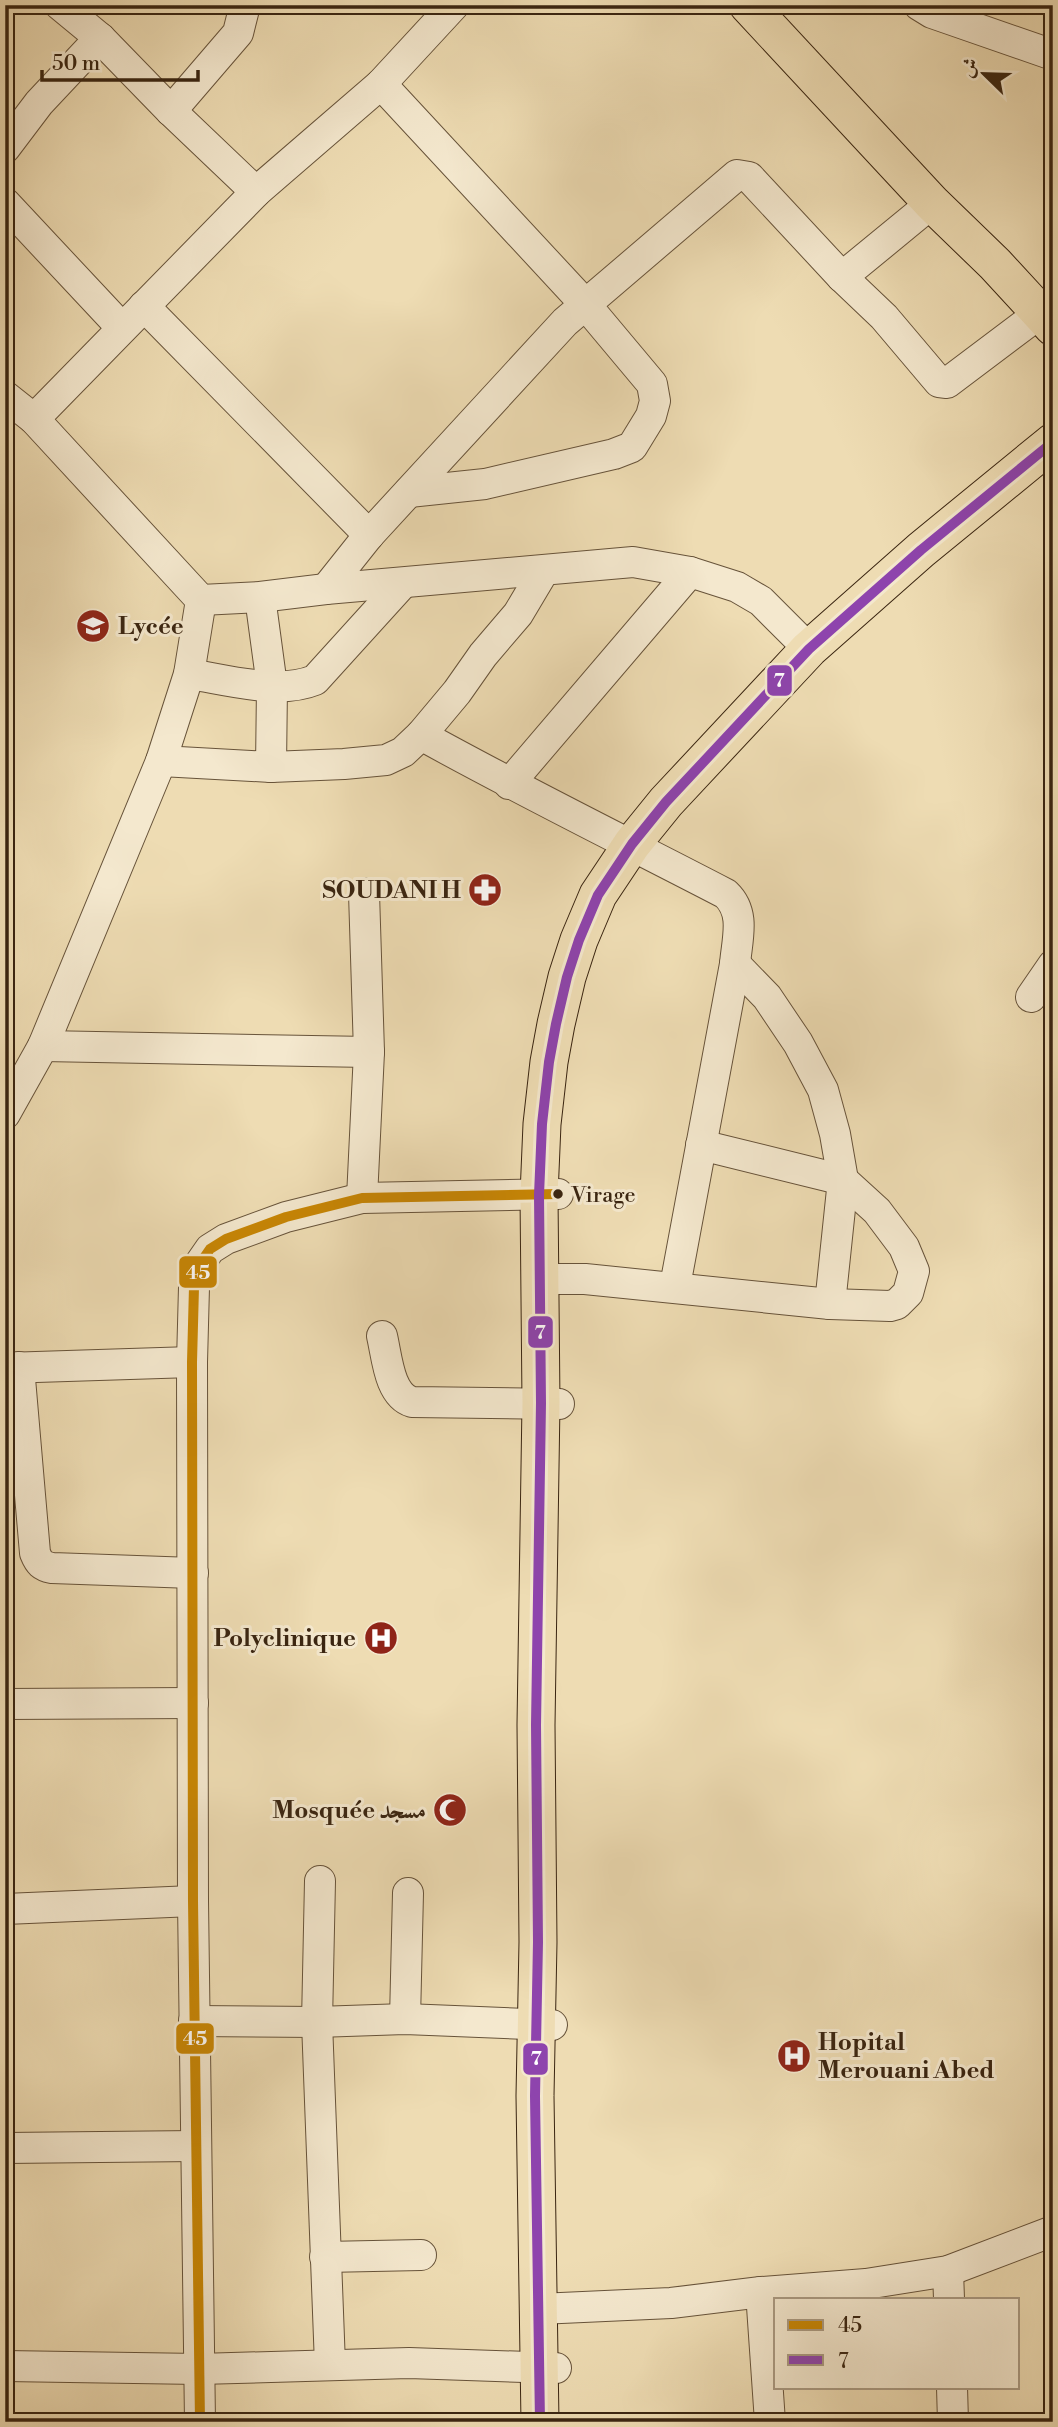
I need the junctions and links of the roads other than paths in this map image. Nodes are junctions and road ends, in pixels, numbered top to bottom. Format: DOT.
graph roads {
  1 [pos="60,5"];
  2 [pos="245,5"];
  3 [pos="454,5"];
  4 [pos="748,5"];
  5 [pos="919,5"];
  6 [pos="100,38"];
  7 [pos="1053,55"];
  8 [pos="381,84"];
  9 [pos="172,111"];
  10 [pos="5,148"];
  11 [pos="256,192"];
  12 [pos="5,203"];
  13 [pos="932,203"];
  14 [pos="842,277"];
  15 [pos="585,304"];
  16 [pos="144,306"];
  17 [pos="1046,320"];
  18 [pos="122,328"];
  19 [pos="5,396"];
  20 [pos="34,419"];
  21 [pos="1053,442"];
  22 [pos="409,492"];
  23 [pos="369,535"];
  24 [pos="543,572"];
  25 [pos="690,572"];
  26 [pos="403,583"];
  27 [pos="326,589"];
  28 [pos="260,597"];
  29 [pos="201,600"];
  30 [pos="809,649"];
  31 [pos="189,674"];
  32 [pos="272,686"];
  33 [pos="421,735"];
  34 [pos="161,761"];
  35 [pos="271,767"];
  36 [pos="509,784"];
  37 [pos="625,855"];
  38 [pos="364,893"];
  39 [pos="735,964"];
  40 [pos="1053,965"];
  41 [pos="1031,997"];
  42 [pos="369,1052"];
  43 [pos="25,1058"];
  44 [pos="5,1114"];
  45 [pos="701,1145"];
  46 [pos="843,1180"];
  47 [pos="549,1194"];
  48 [pos="362,1198"];
  49 [pos="558,1279"];
  50 [pos="675,1286"];
  51 [pos="830,1304"];
  52 [pos="382,1336"];
  53 [pos="192,1362"];
  54 [pos="12,1367"];
  55 [pos="550,1403"];
  56 [pos="193,1573"];
  57 [pos="193,1703"];
  58 [pos="5,1704"];
  59 [pos="320,1881"];
  60 [pos="408,1893"];
  61 [pos="193,1901"];
  62 [pos="5,1909"];
  63 [pos="405,2019"];
  64 [pos="194,2021"];
  65 [pos="317,2022"];
  66 [pos="544,2025"];
  67 [pos="196,2146"];
  68 [pos="5,2148"];
  69 [pos="1053,2231"];
  70 [pos="421,2255"];
  71 [pos="325,2257"];
  72 [pos="948,2285"];
  73 [pos="761,2292"];
  74 [pos="547,2310"];
  75 [pos="330,2365"];
  76 [pos="5,2366"];
  77 [pos="199,2369"];
  78 [pos="547,2369"];
  79 [pos="952,2388"];
  80 [pos="200,2422"];
  81 [pos="540,2422"];
  82 [pos="558,2422"];
  83 [pos="770,2422"];
  84 [pos="953,2422"];
  1 -- 6 [label="street"];
  2 -- 9 [label="street"];
  3 -- 8 [label="street"];
  4 -- 13 [label="main road"];
  5 -- 7 [label="street"];
  6 -- 9 [label="street"];
  6 -- 10 [label="street"];
  8 -- 11 [label="street"];
  8 -- 15 [label="street"];
  9 -- 11 [label="street"];
  11 -- 16 [label="street"];
  12 -- 18 [label="street"];
  13 -- 14 [label="street"];
  13 -- 17 [label="main road"];
  14 -- 15 [label="street"];
  14 -- 17 [label="street"];
  15 -- 22 [label="street"];
  15 -- 22 [label="street"];
  16 -- 18 [label="street"];
  16 -- 23 [label="street"];
  18 -- 20 [label="street"];
  19 -- 20 [label="street"];
  20 -- 29 [label="street"];
  21 -- 30 [label="main road"];
  22 -- 23 [label="street"];
  23 -- 27 [label="street"];
  24 -- 25 [label="street"];
  24 -- 26 [label="street"];
  24 -- 33 [label="street"];
  25 -- 30 [label="street"];
  25 -- 36 [label="street"];
  26 -- 27 [label="street"];
  26 -- 32 [label="street"];
  27 -- 28 [label="street"];
  28 -- 29 [label="street"];
  28 -- 32 [label="street"];
  29 -- 31 [label="street"];
  30 -- 37 [label="main road"];
  31 -- 32 [label="street"];
  31 -- 34 [label="street"];
  32 -- 35 [label="street"];
  33 -- 35 [label="street"];
  33 -- 36 [label="street"];
  34 -- 35 [label="street"];
  34 -- 43 [label="street"];
  36 -- 37 [label="street"];
  37 -- 39 [label="street"];
  37 -- 47 [label="main road"];
  38 -- 42 [label="street"];
  39 -- 45 [label="street"];
  39 -- 46 [label="street"];
  40 -- 41 [label="street"];
  42 -- 43 [label="street"];
  42 -- 48 [label="street"];
  43 -- 44 [label="street"];
  45 -- 46 [label="street"];
  45 -- 50 [label="street"];
  46 -- 51 [label="street"];
  46 -- 51 [label="street"];
  47 -- 48 [label="street"];
  47 -- 49 [label="main road"];
  47 -- 55 [label="main road"];
  48 -- 53 [label="street"];
  49 -- 50 [label="street"];
  49 -- 55 [label="main road"];
  50 -- 51 [label="street"];
  52 -- 55 [label="street"];
  53 -- 54 [label="street"];
  53 -- 56 [label="street"];
  54 -- 56 [label="street"];
  55 -- 66 [label="main road"];
  56 -- 57 [label="street"];
  57 -- 58 [label="street"];
  57 -- 61 [label="street"];
  59 -- 65 [label="street"];
  60 -- 63 [label="street"];
  61 -- 62 [label="street"];
  61 -- 64 [label="street"];
  63 -- 65 [label="street"];
  63 -- 66 [label="street"];
  64 -- 65 [label="street"];
  64 -- 67 [label="street"];
  65 -- 71 [label="street"];
  66 -- 74 [label="main road"];
  67 -- 68 [label="street"];
  67 -- 77 [label="street"];
  69 -- 72 [label="street"];
  70 -- 71 [label="street"];
  71 -- 75 [label="street"];
  72 -- 73 [label="street"];
  73 -- 74 [label="street"];
  73 -- 83 [label="street"];
  74 -- 78 [label="main road"];
  75 -- 77 [label="street"];
  75 -- 78 [label="street"];
  76 -- 77 [label="street"];
  77 -- 80 [label="street"];
  78 -- 81 [label="main road"];
  78 -- 82 [label="main road"];
  79 -- 84 [label="street"];
}
